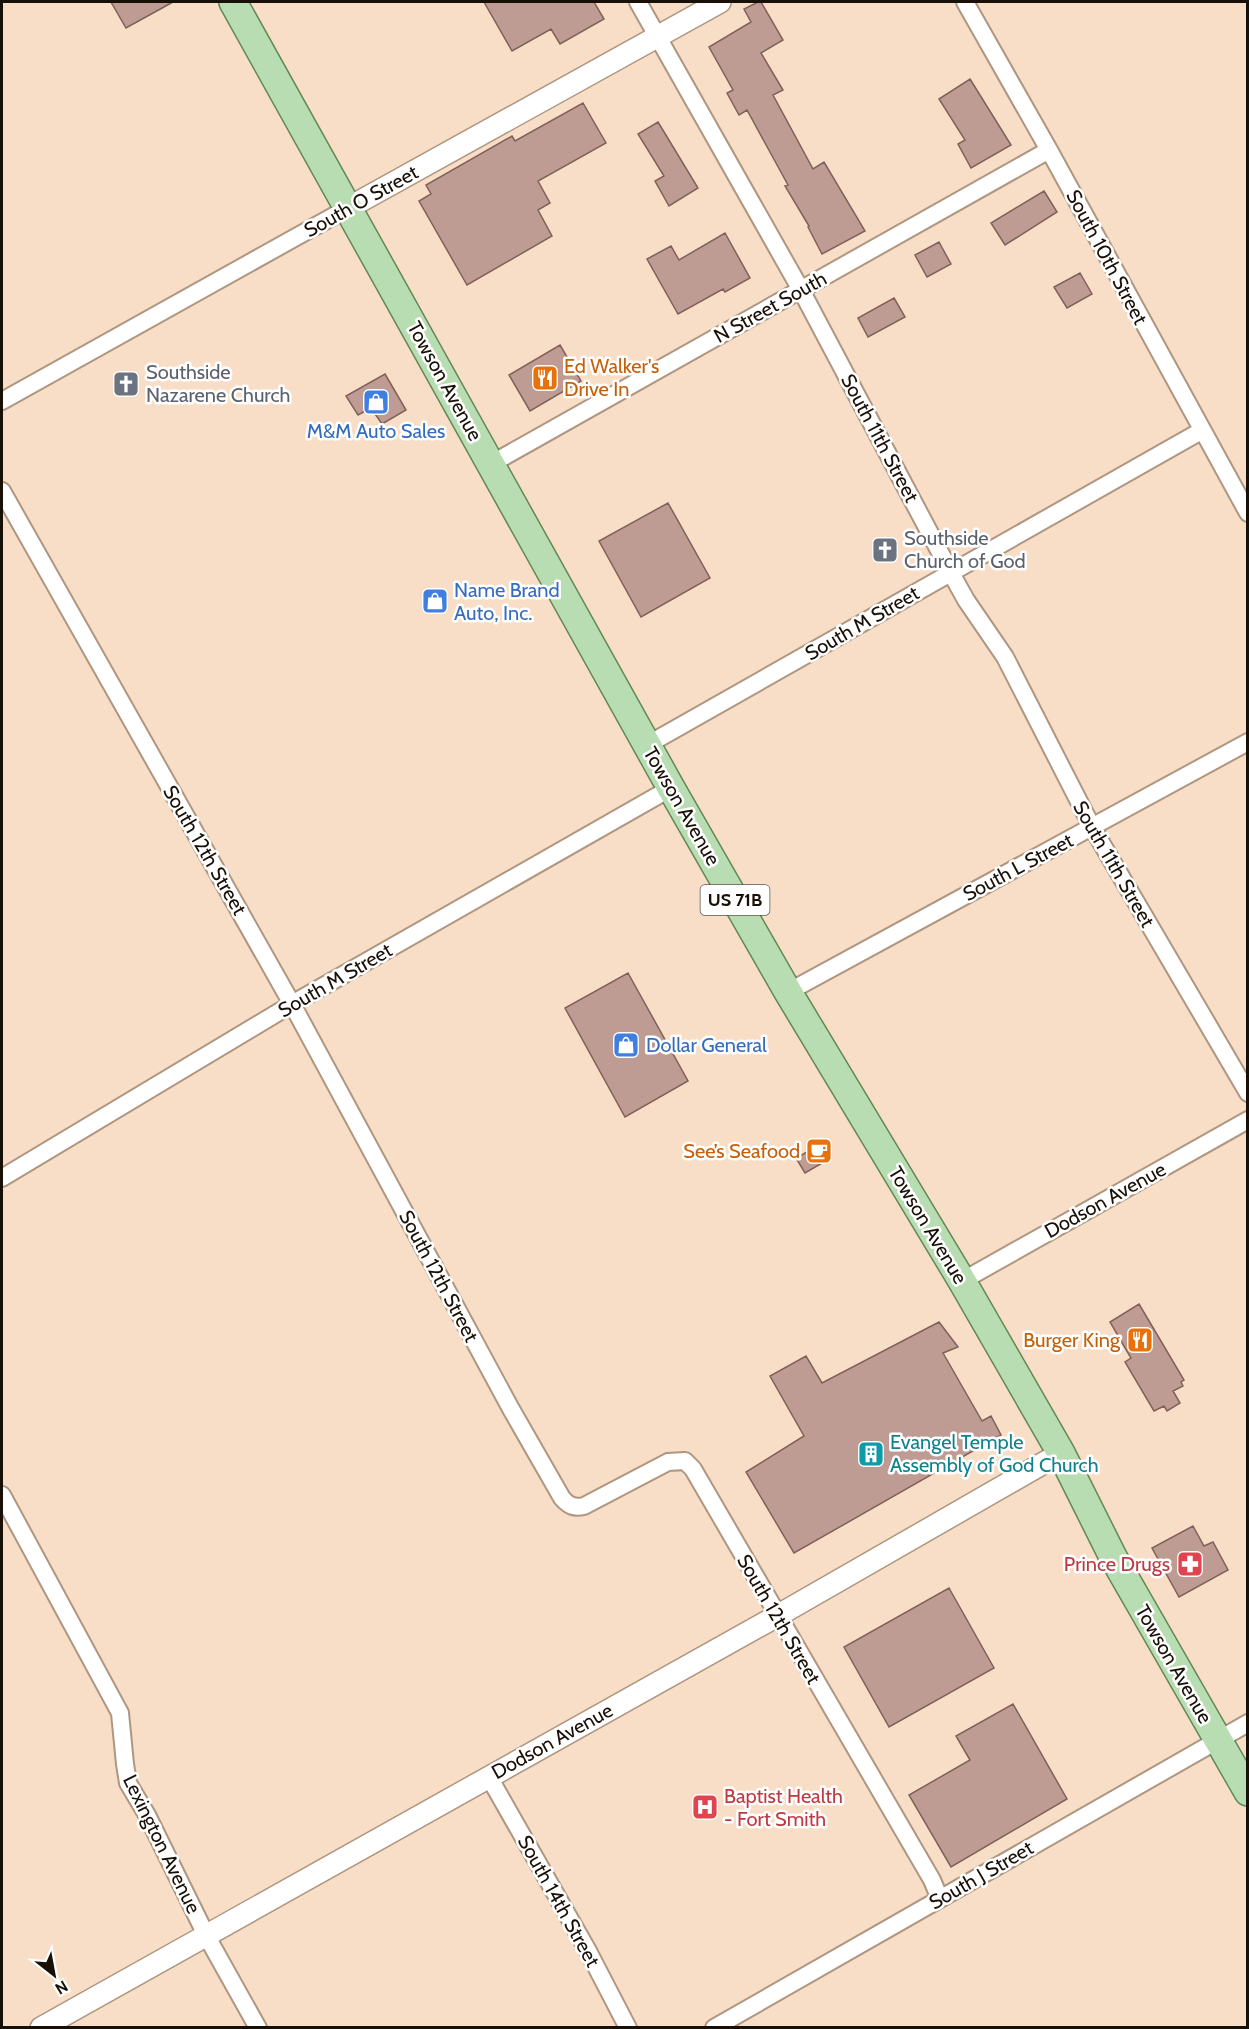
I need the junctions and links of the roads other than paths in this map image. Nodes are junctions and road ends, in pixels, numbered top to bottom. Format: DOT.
graph roads {
  1 [pos="233,2"];
  2 [pos="638,2"];
  3 [pos="720,2"];
  4 [pos="965,2"];
  5 [pos="658,36"];
  6 [pos="1049,150"];
  7 [pos="348,208"];
  8 [pos="801,290"];
  9 [pos="2,401"];
  10 [pos="1201,431"];
  11 [pos="491,464"];
  12 [pos="2,491"];
  13 [pos="1248,513"];
  14 [pos="951,573"];
  15 [pos="1248,742"];
  16 [pos="647,745"];
  17 [pos="671,788"];
  18 [pos="1092,827"];
  19 [pos="788,992"];
  20 [pos="292,1004"];
  21 [pos="1248,1093"];
  22 [pos="1248,1120"];
  23 [pos="2,1179"];
  24 [pos="962,1281"];
  25 [pos="1061,1453"];
  26 [pos="2,1495"];
  27 [pos="777,1616"];
  28 [pos="1248,1724"];
  29 [pos="1218,1740"];
  30 [pos="489,1777"];
  31 [pos="1248,1792"];
  32 [pos="940,1899"];
  33 [pos="206,1935"];
  34 [pos="40,2028"];
  35 [pos="258,2028"];
  36 [pos="627,2028"];
  37 [pos="714,2028"];
  1 -- 7 [label="main road, Towson Avenue / US 71B"];
  2 -- 5 [label="street, South 11th Street"];
  3 -- 5 [label="street, South O Street"];
  4 -- 6 [label="street, South 10th Street"];
  5 -- 7 [label="street, South O Street"];
  5 -- 8 [label="street, South 11th Street"];
  6 -- 8 [label="street, N Street South"];
  6 -- 10 [label="street, South 10th Street"];
  7 -- 9 [label="street, South O Street"];
  7 -- 11 [label="main road, Towson Avenue / US 71B"];
  8 -- 11 [label="street, N Street South"];
  8 -- 14 [label="street, South 11th Street"];
  10 -- 13 [label="street, South 10th Street"];
  10 -- 14 [label="street, South M Street"];
  11 -- 16 [label="main road, Towson Avenue / US 71B"];
  12 -- 20 [label="street, South 12th Street"];
  14 -- 16 [label="street, South M Street"];
  14 -- 18 [label="street, South 11th Street"];
  15 -- 18 [label="street, South L Street"];
  16 -- 17 [label="main road, Towson Avenue / US 71B"];
  17 -- 19 [label="main road, Towson Avenue / US 71B"];
  17 -- 20 [label="street, South M Street"];
  18 -- 19 [label="street, South L Street"];
  18 -- 21 [label="street, South 11th Street"];
  19 -- 24 [label="main road, Towson Avenue / US 71B"];
  20 -- 23 [label="street, South M Street"];
  20 -- 27 [label="street, South 12th Street"];
  22 -- 24 [label="street, Dodson Avenue"];
  24 -- 25 [label="main road, Towson Avenue / US 71B"];
  25 -- 27 [label="street, Dodson Avenue"];
  25 -- 29 [label="main road, Towson Avenue / US 71B"];
  26 -- 33 [label="street, Lexington Avenue"];
  27 -- 30 [label="street, Dodson Avenue"];
  27 -- 32 [label="street, South 12th Street"];
  28 -- 29 [label="street, South J Street"];
  29 -- 31 [label="main road, Towson Avenue / US 71B"];
  29 -- 32 [label="street, South J Street"];
  30 -- 33 [label="street, Dodson Avenue"];
  30 -- 36 [label="street, South 14th Street"];
  32 -- 37 [label="street, South J Street"];
  33 -- 34 [label="street, Dodson Avenue"];
  33 -- 35 [label="street, Lexington Avenue"];
}
